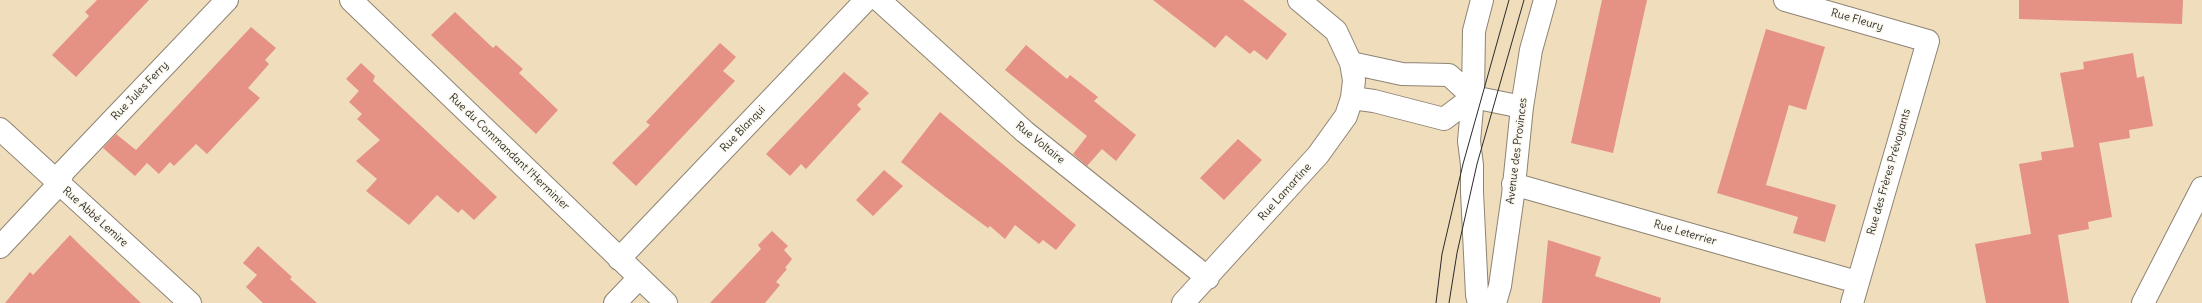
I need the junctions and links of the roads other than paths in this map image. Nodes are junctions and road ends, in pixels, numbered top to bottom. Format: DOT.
graph roads {
  1 [pos="227,0"];
  2 [pos="351,0"];
  3 [pos="866,0"];
  4 [pos="879,0"];
  5 [pos="1300,0"];
  6 [pos="1482,0"];
  7 [pos="1545,0"];
  8 [pos="1785,0"];
  9 [pos="1928,41"];
  10 [pos="1351,63"];
  11 [pos="1473,97"];
  12 [pos="1352,98"];
  13 [pos="1522,107"];
  14 [pos="0,129"];
  15 [pos="59,184"];
  16 [pos="1513,184"];
  17 [pos="2202,188"];
  18 [pos="0,247"];
  19 [pos="619,259"];
  20 [pos="639,278"];
  21 [pos="1208,278"];
  22 [pos="1857,282"];
  23 [pos="190,303"];
  24 [pos="615,303"];
  25 [pos="666,303"];
  26 [pos="1183,303"];
  27 [pos="1479,303"];
  28 [pos="1495,303"];
  29 [pos="1852,303"];
  30 [pos="2143,303"];
  1 -- 15 [label="street, Rue Jules Ferry"];
  2 -- 19 [label="street, Rue du Commandant l'Herminier"];
  3 -- 19 [label="street, Rue Blanqui"];
  4 -- 21 [label="street, Rue Voltaire"];
  5 -- 10 [label="street, Rue Lamartine"];
  6 -- 11 [label="street"];
  7 -- 13 [label="street, Avenue des Provinces"];
  8 -- 9 [label="street, Rue Fleury"];
  9 -- 22 [label="street, Rue des Frères Prévoyants"];
  10 -- 11 [label="street"];
  10 -- 12 [label="street, Rue Lamartine"];
  11 -- 12 [label="street"];
  11 -- 13 [label="street"];
  11 -- 27 [label="street"];
  12 -- 21 [label="street, Rue Lamartine"];
  13 -- 16 [label="street, Avenue des Provinces"];
  14 -- 15 [label="street, Rue Abbé Lemire"];
  15 -- 18 [label="street, Rue Jules Ferry"];
  15 -- 23 [label="street, Rue Abbé Lemire"];
  16 -- 22 [label="street, Rue Leterrier"];
  16 -- 28 [label="street, Avenue des Provinces"];
  17 -- 30 [label="street"];
  19 -- 20 [label="street, Rue du Commandant l'Herminier"];
  20 -- 24 [label="street"];
  20 -- 25 [label="street, Rue du Commandant l'Herminier"];
  21 -- 26 [label="street, Rue Lamartine"];
  22 -- 29 [label="street, Rue des Frères Prévoyants"];
}
